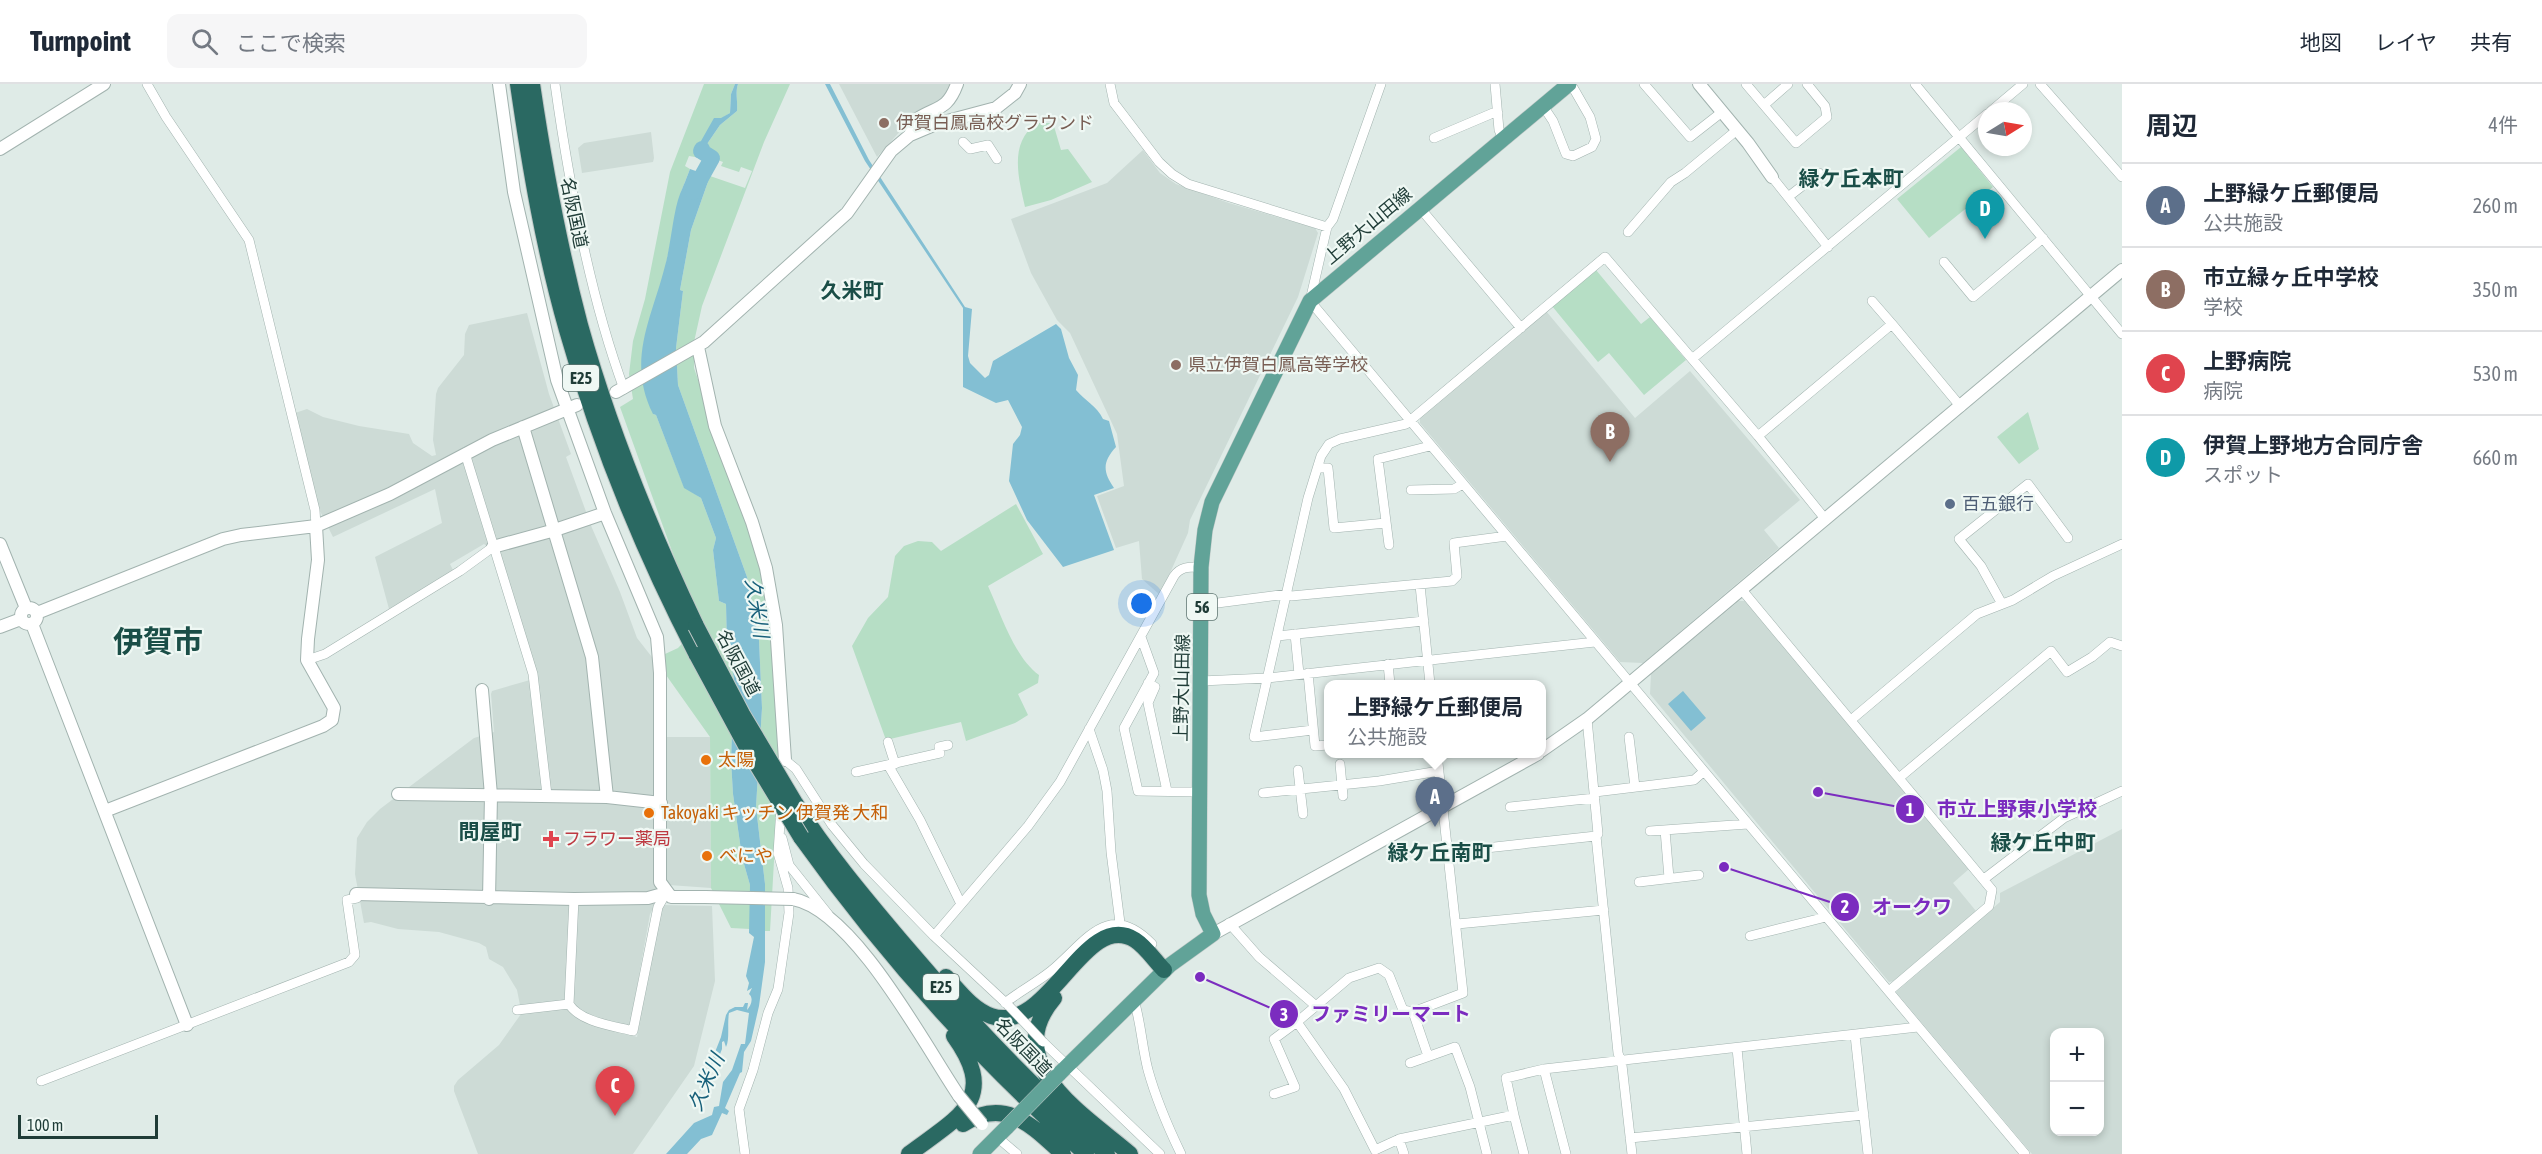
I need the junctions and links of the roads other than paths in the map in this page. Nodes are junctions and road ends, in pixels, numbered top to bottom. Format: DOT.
graph roads {
  1 [pos="104,84"];
  2 [pos="147,84"];
  3 [pos="499,84"];
  4 [pos="518,84"];
  5 [pos="532,84"];
  6 [pos="555,84"];
  7 [pos="957,84"];
  8 [pos="1020,84"];
  9 [pos="1110,84"];
  10 [pos="1381,84"];
  11 [pos="1495,84"];
  12 [pos="1570,84"];
  13 [pos="1644,84"];
  14 [pos="1746,84"];
  15 [pos="1788,84"];
  16 [pos="1807,84"];
  17 [pos="1915,84"];
  18 [pos="2024,84"];
  19 [pos="2040,84"];
  20 [pos="1704,86"];
  21 [pos="2002,102"];
  22 [pos="1764,105"];
  23 [pos="1543,106"];
  24 [pos="1722,112"];
  25 [pos="1498,113"];
  26 [pos="1978,122"];
  27 [pos="1737,130"];
  28 [pos="910,135"];
  29 [pos="1960,137"];
  30 [pos="1434,138"];
  31 [pos="1503,139"];
  32 [pos="963,142"];
  33 [pos="0,149"];
  34 [pos="998,159"];
  35 [pos="1819,173"];
  36 [pos="1772,177"];
  37 [pos="2122,177"];
  38 [pos="1788,197"];
  39 [pos="1420,208"];
  40 [pos="1327,226"];
  41 [pos="1628,232"];
  42 [pos="2043,238"];
  43 [pos="1828,247"];
  44 [pos="1944,262"];
  45 [pos="2122,270"];
  46 [pos="2092,297"];
  47 [pos="1310,301"];
  48 [pos="1872,301"];
  49 [pos="1892,324"];
  50 [pos="1521,328"];
  51 [pos="2122,333"];
  52 [pos="695,349"];
  53 [pos="1692,359"];
  54 [pos="623,389"];
  55 [pos="571,407"];
  56 [pos="1960,407"];
  57 [pos="1409,421"];
  58 [pos="523,427"];
  59 [pos="1758,436"];
  60 [pos="1430,446"];
  61 [pos="465,453"];
  62 [pos="1318,468"];
  63 [pos="1463,484"];
  64 [pos="1411,490"];
  65 [pos="604,513"];
  66 [pos="1826,520"];
  67 [pos="1386,523"];
  68 [pos="316,526"];
  69 [pos="555,530"];
  70 [pos="1507,536"];
  71 [pos="2068,538"];
  72 [pos="0,544"];
  73 [pos="2122,544"];
  74 [pos="1389,545"];
  75 [pos="493,547"];
  76 [pos="1201,567"];
  77 [pos="1420,585"];
  78 [pos="1742,590"];
  79 [pos="1287,594"];
  80 [pos="1202,604"];
  81 [pos="2002,604"];
  82 [pos="29,616"];
  83 [pos="1424,621"];
  84 [pos="0,627"];
  85 [pos="1295,634"];
  86 [pos="1278,636"];
  87 [pos="1141,637"];
  88 [pos="1595,642"];
  89 [pos="2122,646"];
  90 [pos="307,660"];
  91 [pos="1428,660"];
  92 [pos="1388,664"];
  93 [pos="1303,674"];
  94 [pos="1267,678"];
  95 [pos="1390,680"];
  96 [pos="1430,680"];
  97 [pos="1201,681"];
  98 [pos="1148,683"];
  99 [pos="1630,683"];
  100 [pos="482,690"];
  101 [pos="1587,719"];
  102 [pos="1851,720"];
  103 [pos="1089,729"];
  104 [pos="1313,730"];
  105 [pos="1629,737"];
  106 [pos="888,742"];
  107 [pos="948,745"];
  108 [pos="1324,745"];
  109 [pos="1546,748"];
  110 [pos="1438,758"];
  111 [pos="1529,758"];
  112 [pos="785,760"];
  113 [pos="1340,764"];
  114 [pos="891,765"];
  115 [pos="1298,770"];
  116 [pos="1439,771"];
  117 [pos="856,772"];
  118 [pos="1703,772"];
  119 [pos="1899,778"];
  120 [pos="1342,784"];
  121 [pos="1635,788"];
  122 [pos="1300,789"];
  123 [pos="1167,791"];
  124 [pos="2122,791"];
  125 [pos="1200,792"];
  126 [pos="1263,793"];
  127 [pos="398,794"];
  128 [pos="491,795"];
  129 [pos="547,795"];
  130 [pos="1595,795"];
  131 [pos="1343,796"];
  132 [pos="608,797"];
  133 [pos="662,803"];
  134 [pos="1443,807"];
  135 [pos="1510,807"];
  136 [pos="105,811"];
  137 [pos="1303,814"];
  138 [pos="779,824"];
  139 [pos="1748,824"];
  140 [pos="1665,830"];
  141 [pos="1650,831"];
  142 [pos="1596,836"];
  143 [pos="1449,852"];
  144 [pos="830,854"];
  145 [pos="827,873"];
  146 [pos="1699,875"];
  147 [pos="1669,878"];
  148 [pos="1984,879"];
  149 [pos="1639,882"];
  150 [pos="666,893"];
  151 [pos="357,896"];
  152 [pos="489,898"];
  153 [pos="574,899"];
  154 [pos="961,904"];
  155 [pos="1604,910"];
  156 [pos="1826,917"];
  157 [pos="834,923"];
  158 [pos="1229,923"];
  159 [pos="1120,924"];
  160 [pos="1457,924"];
  161 [pos="1213,934"];
  162 [pos="934,936"];
  163 [pos="1750,936"];
  164 [pos="1164,971"];
  165 [pos="1889,991"];
  166 [pos="1134,1000"];
  167 [pos="569,1004"];
  168 [pos="1007,1005"];
  169 [pos="1316,1006"];
  170 [pos="517,1010"];
  171 [pos="1413,1012"];
  172 [pos="1297,1023"];
  173 [pos="187,1025"];
  174 [pos="1918,1028"];
  175 [pos="1856,1035"];
  176 [pos="1737,1048"];
  177 [pos="1428,1056"];
  178 [pos="1620,1061"];
  179 [pos="1410,1063"];
  180 [pos="1064,1070"];
  181 [pos="1544,1070"];
  182 [pos="41,1081"];
  183 [pos="1274,1094"];
  184 [pos="1514,1115"];
  185 [pos="1864,1115"];
  186 [pos="1479,1122"];
  187 [pos="1744,1125"];
  188 [pos="1002,1132"];
  189 [pos="1630,1138"];
  190 [pos="1399,1139"];
  191 [pos="1374,1152"];
  192 [pos="745,1154"];
  193 [pos="909,1154"];
  194 [pos="923,1154"];
  195 [pos="980,1154"];
  196 [pos="1017,1154"];
  197 [pos="1063,1154"];
  198 [pos="1086,1154"];
  199 [pos="1107,1154"];
  200 [pos="1130,1154"];
  201 [pos="1160,1154"];
  202 [pos="1181,1154"];
  203 [pos="1404,1154"];
  204 [pos="1487,1154"];
  205 [pos="1524,1154"];
  206 [pos="1566,1154"];
  207 [pos="1632,1154"];
  208 [pos="1747,1154"];
  209 [pos="1868,1154"];
  210 [pos="2025,1154"];
  1 -- 33 [label="street"];
  2 -- 68 [label="street"];
  3 -- 55 [label="street"];
  4 -- 145 [label="highway, 名阪国道 / E25, bridge"];
  5 -- 144 [label="highway, 名阪国道 / E25, bridge"];
  6 -- 54 [label="street"];
  7 -- 28 [label="street"];
  8 -- 28 [label="street"];
  9 -- 40 [label="street"];
  10 -- 40 [label="street"];
  11 -- 25 [label="street"];
  12 -- 23 [label="main road, 上野大山田線 / 56"];
  12 -- 23 [label="street"];
  13 -- 24 [label="street"];
  14 -- 22 [label="street"];
  15 -- 22 [label="street"];
  16 -- 22 [label="street"];
  17 -- 29 [label="street"];
  18 -- 21 [label="street"];
  19 -- 37 [label="street"];
  20 -- 24 [label="street"];
  23 -- 31 [label="main road, 上野大山田線 / 56"];
  24 -- 27 [label="street"];
  25 -- 30 [label="street"];
  25 -- 31 [label="street"];
  26 -- 29 [label="street"];
  27 -- 36 [label="street"];
  27 -- 41 [label="street"];
  28 -- 52 [label="street"];
  29 -- 42 [label="street"];
  29 -- 43 [label="street"];
  31 -- 39 [label="main road, 上野大山田線 / 56"];
  32 -- 34 [label="street"];
  35 -- 38 [label="street"];
  36 -- 38 [label="street"];
  38 -- 43 [label="street"];
  39 -- 47 [label="main road, 上野大山田線 / 56"];
  39 -- 50 [label="street"];
  40 -- 47 [label="street"];
  42 -- 44 [label="street"];
  42 -- 46 [label="street"];
  43 -- 53 [label="street"];
  45 -- 46 [label="street"];
  46 -- 51 [label="street"];
  46 -- 56 [label="street"];
  47 -- 57 [label="street"];
  47 -- 76 [label="main road, 上野大山田線 / 56"];
  48 -- 49 [label="street"];
  49 -- 56 [label="street"];
  49 -- 59 [label="street"];
  50 -- 53 [label="street"];
  50 -- 57 [label="street"];
  52 -- 54 [label="street"];
  52 -- 112 [label="street"];
  53 -- 59 [label="street"];
  55 -- 58 [label="street"];
  55 -- 65 [label="street"];
  56 -- 66 [label="street"];
  57 -- 60 [label="street"];
  57 -- 62 [label="street"];
  58 -- 61 [label="street"];
  58 -- 69 [label="street"];
  59 -- 66 [label="street"];
  60 -- 63 [label="street"];
  60 -- 67 [label="street"];
  61 -- 68 [label="street"];
  61 -- 75 [label="street"];
  62 -- 67 [label="street"];
  62 -- 79 [label="street"];
  63 -- 64 [label="street"];
  63 -- 70 [label="street"];
  65 -- 69 [label="street"];
  65 -- 133 [label="street"];
  66 -- 78 [label="street"];
  67 -- 74 [label="street"];
  68 -- 82 [label="street"];
  68 -- 90 [label="street"];
  69 -- 75 [label="street"];
  69 -- 132 [label="street"];
  70 -- 77 [label="street"];
  70 -- 88 [label="street"];
  71 -- 81 [label="street"];
  72 -- 82 [label="street"];
  73 -- 81 [label="street"];
  75 -- 90 [label="street"];
  75 -- 129 [label="street"];
  76 -- 80 [label="main road, 上野大山田線 / 56"];
  76 -- 87 [label="street"];
  77 -- 79 [label="street"];
  77 -- 83 [label="street"];
  78 -- 99 [label="street"];
  78 -- 102 [label="street"];
  79 -- 80 [label="street"];
  79 -- 86 [label="street"];
  80 -- 97 [label="main road, 上野大山田線 / 56"];
  81 -- 102 [label="street"];
  82 -- 84 [label="street"];
  82 -- 136 [label="street"];
  83 -- 85 [label="street"];
  83 -- 91 [label="street"];
  85 -- 86 [label="street"];
  85 -- 93 [label="street"];
  86 -- 94 [label="street"];
  87 -- 98 [label="street"];
  87 -- 103 [label="street"];
  88 -- 91 [label="street"];
  88 -- 99 [label="street"];
  89 -- 119 [label="street"];
  90 -- 136 [label="street"];
  91 -- 92 [label="street"];
  91 -- 96 [label="street"];
  92 -- 93 [label="street"];
  92 -- 95 [label="street"];
  93 -- 94 [label="street"];
  93 -- 104 [label="street"];
  94 -- 97 [label="street"];
  94 -- 104 [label="street"];
  97 -- 125 [label="main road, 上野大山田線 / 56"];
  98 -- 123 [label="street"];
  98 -- 123 [label="street"];
  99 -- 101 [label="street"];
  99 -- 118 [label="street"];
  100 -- 128 [label="street"];
  101 -- 109 [label="street"];
  101 -- 130 [label="street"];
  102 -- 119 [label="street"];
  103 -- 154 [label="street"];
  103 -- 159 [label="street"];
  104 -- 108 [label="street"];
  105 -- 121 [label="street"];
  106 -- 114 [label="street"];
  107 -- 114 [label="street"];
  110 -- 116 [label="street"];
  111 -- 134 [label="street"];
  112 -- 138 [label="street"];
  112 -- 162 [label="street"];
  113 -- 120 [label="street"];
  114 -- 117 [label="street"];
  114 -- 154 [label="street"];
  115 -- 122 [label="street"];
  116 -- 120 [label="street"];
  116 -- 134 [label="street"];
  118 -- 121 [label="street"];
  118 -- 139 [label="street"];
  119 -- 148 [label="street"];
  120 -- 122 [label="street"];
  120 -- 131 [label="street"];
  121 -- 130 [label="street"];
  122 -- 126 [label="street"];
  122 -- 137 [label="street"];
  123 -- 125 [label="street"];
  124 -- 148 [label="street"];
  125 -- 161 [label="main road, 上野大山田線 / 56"];
  127 -- 128 [label="street"];
  128 -- 129 [label="street"];
  128 -- 152 [label="street"];
  129 -- 132 [label="street"];
  130 -- 135 [label="street"];
  130 -- 142 [label="street"];
  132 -- 133 [label="street"];
  133 -- 150 [label="street"];
  134 -- 143 [label="street"];
  134 -- 158 [label="street"];
  136 -- 173 [label="street"];
  138 -- 157 [label="street"];
  138 -- 192 [label="street"];
  139 -- 140 [label="street"];
  139 -- 156 [label="street"];
  140 -- 141 [label="street"];
  140 -- 147 [label="street"];
  142 -- 143 [label="street"];
  142 -- 155 [label="street"];
  143 -- 160 [label="street"];
  144 -- 164 [label="highway"];
  144 -- 199 [label="highway, 名阪国道 / E25"];
  145 -- 193 [label="highway"];
  145 -- 198 [label="highway, 名阪国道 / E25"];
  146 -- 147 [label="street"];
  147 -- 149 [label="street"];
  148 -- 165 [label="street"];
  150 -- 153 [label="street"];
  150 -- 157 [label="street, bridge"];
  150 -- 167 [label="street"];
  151 -- 152 [label="street"];
  151 -- 173 [label="street"];
  152 -- 153 [label="street"];
  153 -- 167 [label="street"];
  154 -- 162 [label="street"];
  155 -- 160 [label="street"];
  155 -- 178 [label="street"];
  156 -- 163 [label="street"];
  156 -- 165 [label="street"];
  157 -- 188 [label="street, bridge"];
  158 -- 161 [label="street"];
  158 -- 169 [label="street"];
  159 -- 164 [label="street"];
  159 -- 168 [label="street"];
  160 -- 171 [label="street"];
  161 -- 164 [label="main road"];
  162 -- 168 [label="street"];
  164 -- 166 [label="main road"];
  164 -- 200 [label="highway"];
  165 -- 174 [label="street"];
  166 -- 180 [label="main road"];
  166 -- 202 [label="street"];
  167 -- 170 [label="street"];
  168 -- 180 [label="street, bridge"];
  169 -- 171 [label="street"];
  169 -- 172 [label="street"];
  171 -- 177 [label="street"];
  172 -- 183 [label="street"];
  172 -- 191 [label="street"];
  173 -- 182 [label="street"];
  174 -- 175 [label="street"];
  174 -- 210 [label="street"];
  175 -- 176 [label="street"];
  175 -- 185 [label="street"];
  176 -- 178 [label="street"];
  176 -- 187 [label="street"];
  177 -- 179 [label="street"];
  177 -- 186 [label="street"];
  178 -- 181 [label="street"];
  178 -- 189 [label="street"];
  180 -- 188 [label="main road, bridge"];
  180 -- 201 [label="street"];
  181 -- 184 [label="street"];
  181 -- 206 [label="street"];
  184 -- 186 [label="street"];
  184 -- 205 [label="street"];
  185 -- 187 [label="street"];
  185 -- 209 [label="street"];
  186 -- 190 [label="street"];
  186 -- 204 [label="street"];
  187 -- 189 [label="street"];
  187 -- 208 [label="street"];
  188 -- 195 [label="main road"];
  188 -- 196 [label="street"];
  189 -- 207 [label="street"];
  190 -- 191 [label="street"];
  190 -- 203 [label="street"];
  194 -- 197 [label="highway"];
}
